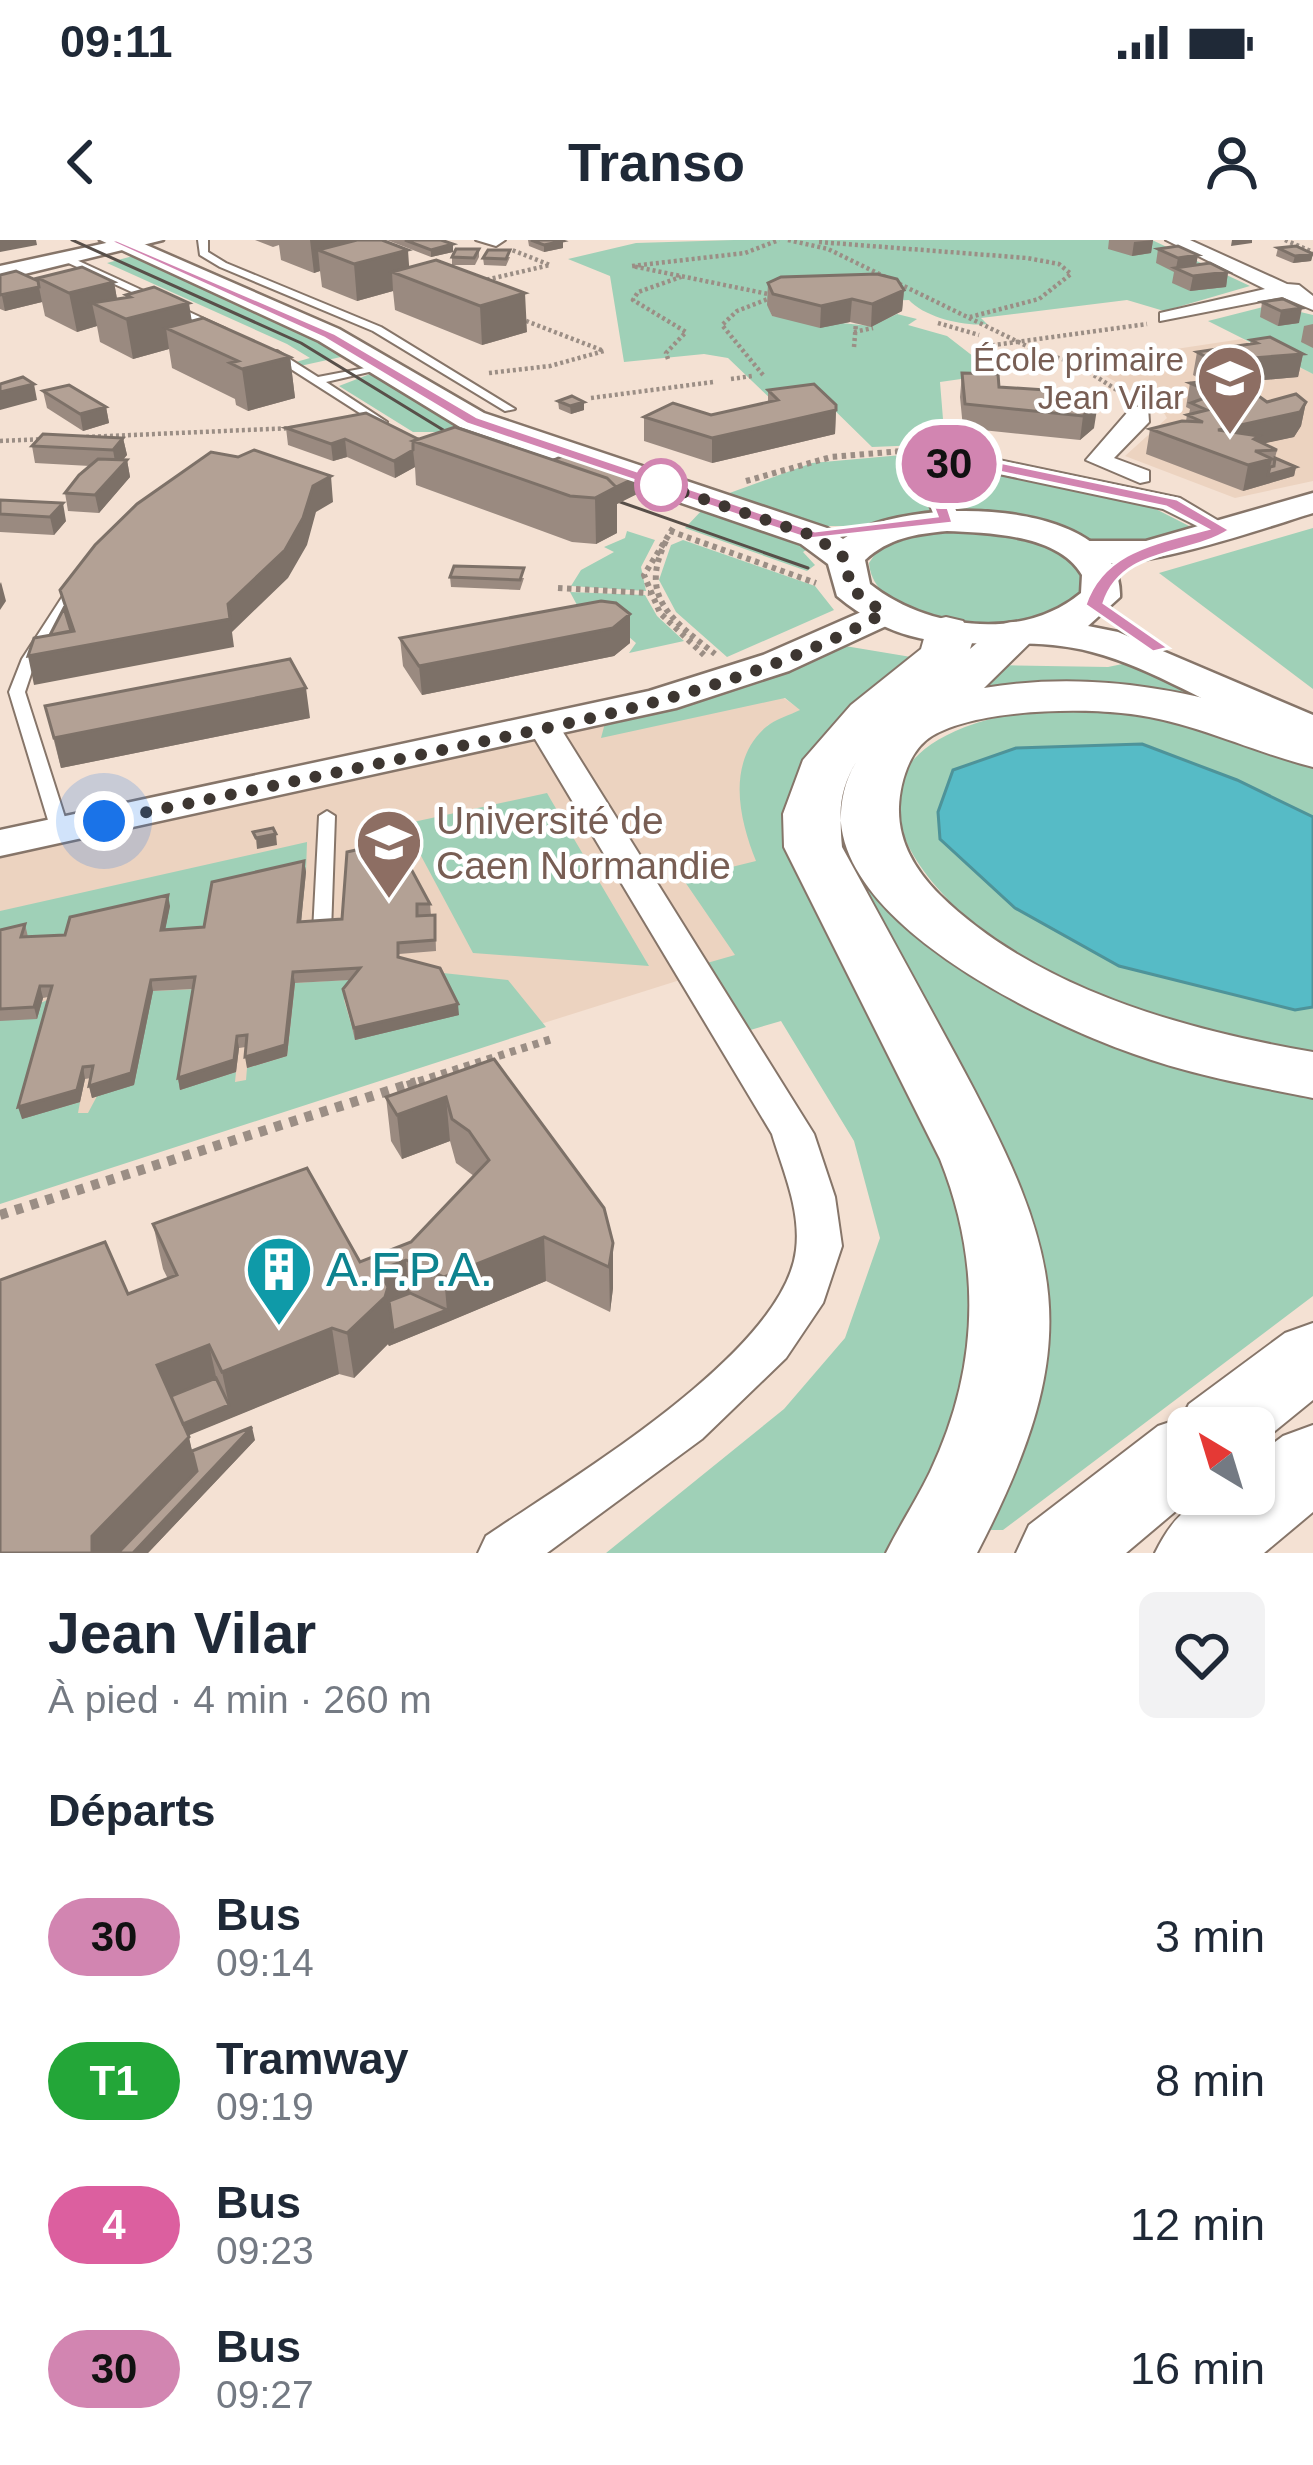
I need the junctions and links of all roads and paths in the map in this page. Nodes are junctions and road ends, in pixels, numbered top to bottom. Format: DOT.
graph roads {
  1 [pos="491,240"];
  2 [pos="779,240"];
  3 [pos="788,240"];
  4 [pos="1175,240"];
  5 [pos="1285,240"];
  6 [pos="810,241"];
  7 [pos="130,242"];
  8 [pos="203,247"];
  9 [pos="1313,252"];
  10 [pos="67,259"];
  11 [pos="0,273"];
  12 [pos="681,277"];
  13 [pos="465,284"];
  14 [pos="1313,284"];
  15 [pos="1283,291"];
  16 [pos="918,292"];
  17 [pos="895,293"];
  18 [pos="1313,304"];
  19 [pos="504,312"];
  20 [pos="969,317"];
  21 [pos="1158,320"];
  22 [pos="856,323"];
  23 [pos="938,323"];
  24 [pos="873,328"];
  25 [pos="854,332"];
  26 [pos="233,335"];
  27 [pos="979,335"];
  28 [pos="1018,341"];
  29 [pos="854,347"];
  30 [pos="980,347"];
  31 [pos="263,348"];
  32 [pos="668,359"];
  33 [pos="1059,360"];
  34 [pos="382,366"];
  35 [pos="763,375"];
  36 [pos="458,376"];
  37 [pos="752,376"];
  38 [pos="731,379"];
  39 [pos="316,381"];
  40 [pos="713,382"];
  41 [pos="591,398"];
  42 [pos="1140,412"];
  43 [pos="294,428"];
  44 [pos="390,428"];
  45 [pos="473,429"];
  46 [pos="80,437"];
  47 [pos="60,438"];
  48 [pos="0,441"];
  49 [pos="917,449"];
  50 [pos="734,486"];
  51 [pos="1313,503"];
  52 [pos="947,520"];
  53 [pos="1235,526"];
  54 [pos="673,528"];
  55 [pos="830,548"];
  56 [pos="85,574"];
  57 [pos="1092,578"];
  58 [pos="558,588"];
  59 [pos="649,592"];
  60 [pos="829,596"];
  61 [pos="915,622"];
  62 [pos="1026,632"];
  63 [pos="545,729"];
  64 [pos="1312,730"];
  65 [pos="906,734"];
  66 [pos="1313,751"];
  67 [pos="327,816"];
  68 [pos="61,830"];
  69 [pos="0,843"];
  70 [pos="322,932"];
  71 [pos="555,1038"];
  72 [pos="1313,1075"];
  73 [pos="0,1215"];
  74 [pos="1313,1355"];
  75 [pos="1246,1407"];
  76 [pos="1313,1461"];
  77 [pos="1167,1468"];
  78 [pos="505,1553"];
  79 [pos="931,1553"];
  80 [pos="1061,1553"];
  81 [pos="1200,1553"];
  1 -- 13 [label="path"];
  2 -- 12 [label="path"];
  3 -- 6 [label="path"];
  4 -- 15 [label="street"];
  5 -- 9 [label="path"];
  6 -- 16 [label="path"];
  6 -- 20 [label="path"];
  7 -- 10 [label="street"];
  7 -- 34 [label="main road"];
  8 -- 36 [label="lane"];
  10 -- 11 [label="street"];
  10 -- 26 [label="lane"];
  12 -- 32 [label="path"];
  12 -- 35 [label="path"];
  14 -- 15 [label="street"];
  15 -- 18 [label="street"];
  15 -- 21 [label="street"];
  16 -- 17 [label="path"];
  16 -- 20 [label="path"];
  19 -- 36 [label="path"];
  20 -- 28 [label="path"];
  21 -- 28 [label="path"];
  22 -- 25 [label="path"];
  23 -- 27 [label="path"];
  24 -- 25 [label="path"];
  25 -- 29 [label="path"];
  28 -- 30 [label="path"];
  28 -- 33 [label="path"];
  31 -- 39 [label="lane"];
  34 -- 39 [label="lane"];
  34 -- 45 [label="main road"];
  36 -- 45 [label="lane"];
  37 -- 38 [label="path"];
  39 -- 44 [label="lane"];
  40 -- 41 [label="path"];
  42 -- 53 [label="street"];
  43 -- 46 [label="path"];
  45 -- 55 [label="main road"];
  47 -- 48 [label="path"];
  49 -- 50 [label="path"];
  51 -- 53 [label="street"];
  52 -- 53 [label="street"];
  52 -- 55 [label="main road"];
  52 -- 57 [label="main road"];
  53 -- 57 [label="street"];
  54 -- 59 [label="path"];
  54 -- 59 [label="path"];
  54 -- 60 [label="path"];
  55 -- 61 [label="main road"];
  56 -- 68 [label="lane"];
  57 -- 62 [label="main road"];
  57 -- 64 [label="main road"];
  58 -- 59 [label="path"];
  61 -- 62 [label="main road"];
  61 -- 63 [label="street"];
  61 -- 79 [label="highway"];
  62 -- 64 [label="main road"];
  62 -- 65 [label="highway"];
  63 -- 68 [label="street"];
  63 -- 78 [label="street"];
  65 -- 66 [label="highway"];
  65 -- 72 [label="highway"];
  67 -- 70 [label="lane"];
  68 -- 69 [label="street"];
  71 -- 73 [label="path"];
  74 -- 75 [label="highway"];
  76 -- 81 [label="highway"];
  77 -- 80 [label="highway"];
}
